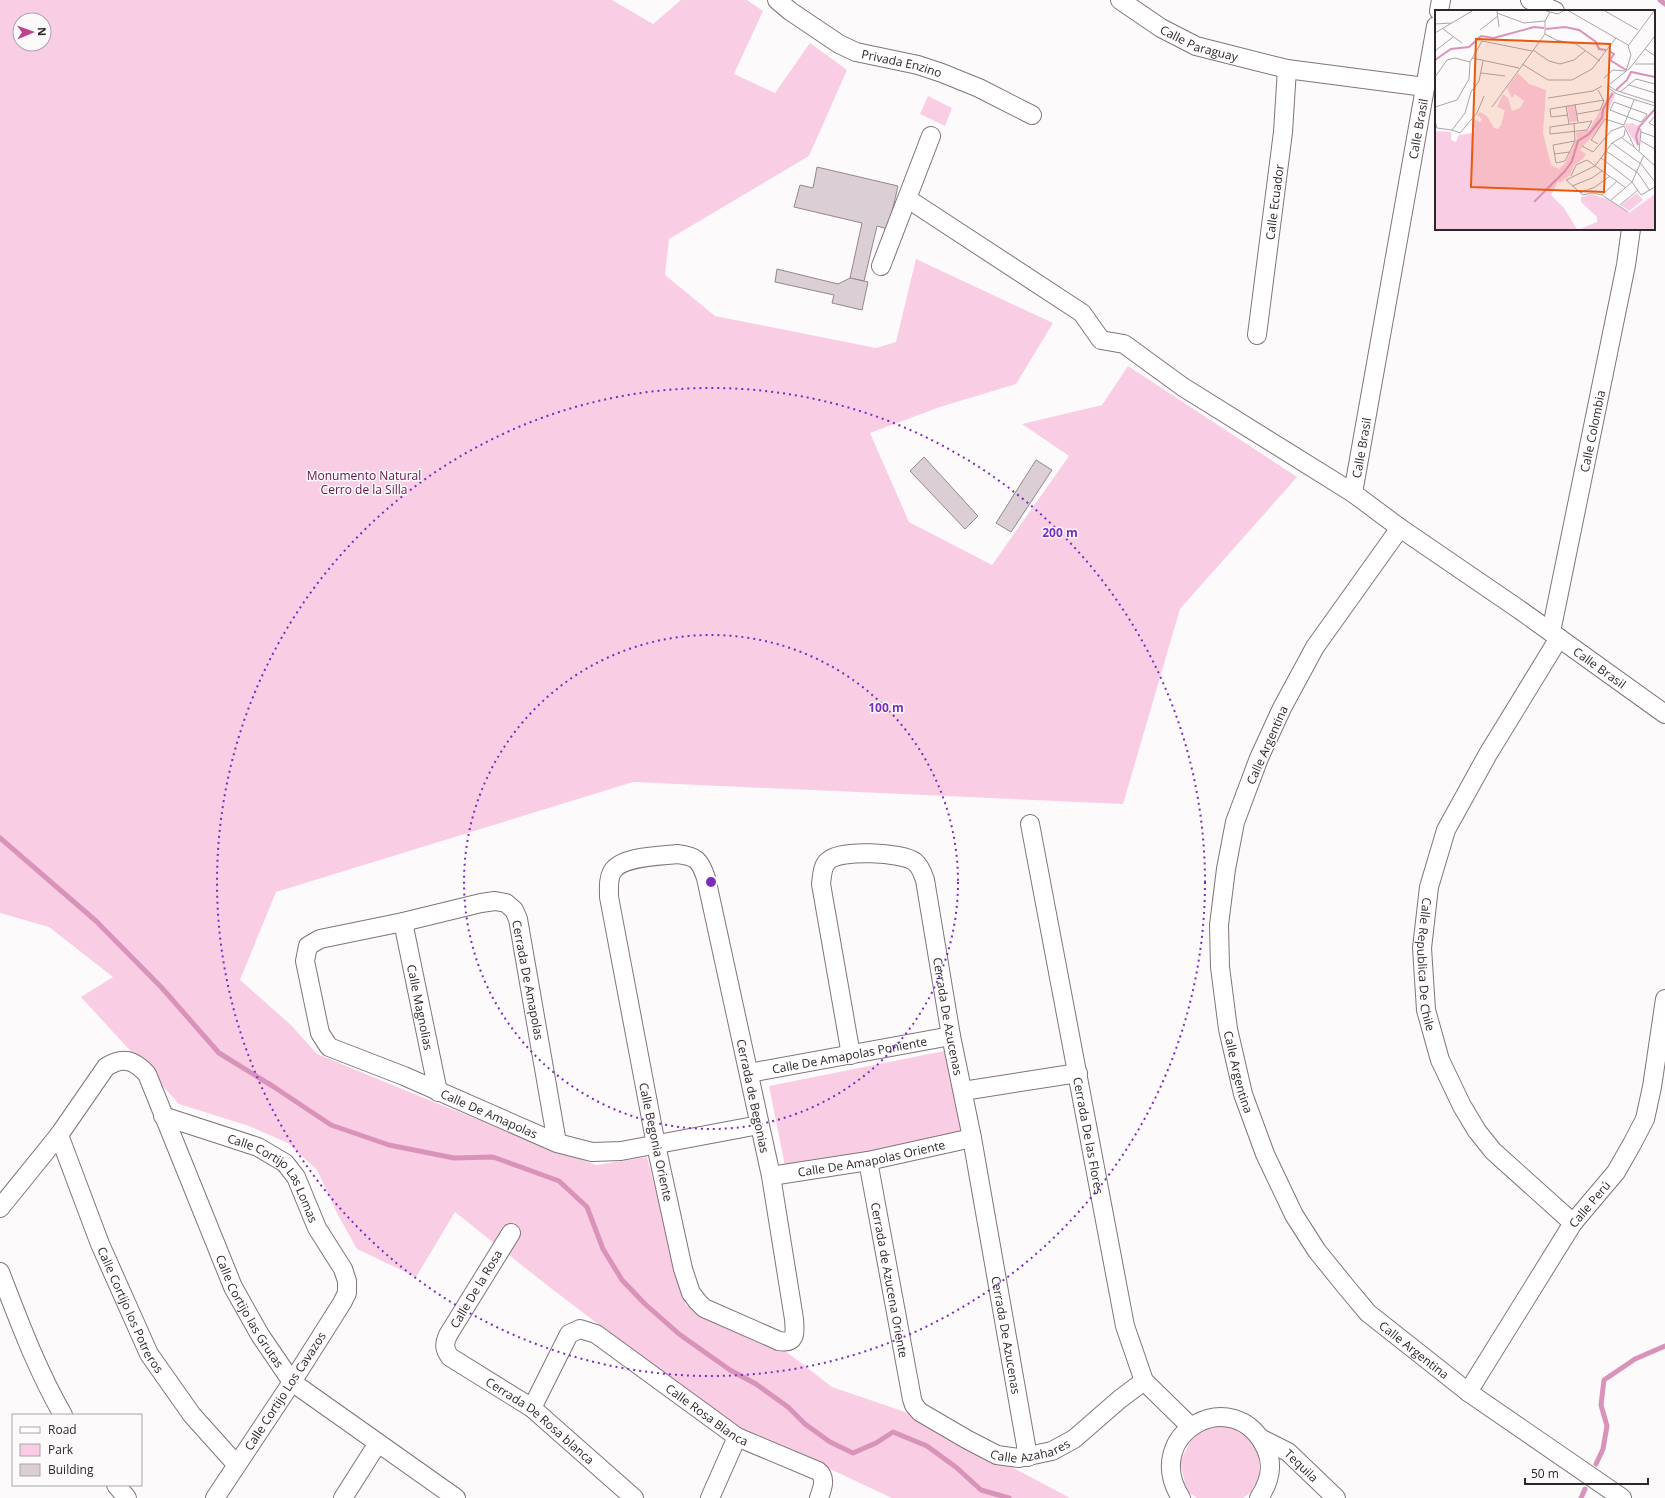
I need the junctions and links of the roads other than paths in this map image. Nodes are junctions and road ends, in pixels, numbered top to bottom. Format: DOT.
graph roads {
  1 [pos="776,0"];
  2 [pos="1120,0"];
  3 [pos="1441,0"];
  4 [pos="1530,0"];
  5 [pos="1439,10"];
  6 [pos="1553,10"];
  7 [pos="1435,32"];
  8 [pos="1287,69"];
  9 [pos="1425,87"];
  10 [pos="1032,115"];
  11 [pos="931,136"];
  12 [pos="908,199"];
  13 [pos="1631,230"];
  14 [pos="881,266"];
  15 [pos="1257,335"];
  16 [pos="1353,493"];
  17 [pos="1400,528"];
  18 [pos="1555,635"];
  19 [pos="1665,714"];
  20 [pos="1030,824"];
  21 [pos="697,859"];
  22 [pos="403,922"];
  23 [pos="308,946"];
  24 [pos="1665,999"];
  25 [pos="951,1036"];
  26 [pos="851,1055"];
  27 [pos="749,1073"];
  28 [pos="1078,1073"];
  29 [pos="963,1091"];
  30 [pos="438,1092"];
  31 [pos="163,1116"];
  32 [pos="759,1125"];
  33 [pos="59,1135"];
  34 [pos="972,1138"];
  35 [pos="557,1143"];
  36 [pos="656,1145"];
  37 [pos="868,1162"];
  38 [pos="771,1176"];
  39 [pos="0,1208"];
  40 [pos="1573,1223"];
  41 [pos="511,1233"];
  42 [pos="0,1272"];
  43 [pos="347,1281"];
  44 [pos="794,1336"];
  45 [pos="444,1347"];
  46 [pos="1144,1381"];
  47 [pos="292,1382"];
  48 [pos="1468,1392"];
  49 [pos="912,1398"];
  50 [pos="532,1408"];
  51 [pos="62,1414"];
  52 [pos="1190,1426"];
  53 [pos="737,1437"];
  54 [pos="1262,1439"];
  55 [pos="378,1443"];
  56 [pos="1028,1457"];
  57 [pos="236,1464"];
  58 [pos="117,1486"];
  59 [pos="1173,1495"];
  60 [pos="127,1498"];
  61 [pos="215,1498"];
  62 [pos="343,1498"];
  63 [pos="456,1498"];
  64 [pos="634,1498"];
  65 [pos="710,1498"];
  66 [pos="819,1498"];
  67 [pos="1259,1498"];
  68 [pos="1336,1498"];
  69 [pos="1622,1498"];
  1 -- 10 [label="street, Privada Enzino"];
  2 -- 8 [label="street, Calle Paraguay"];
  3 -- 5 [label="street"];
  4 -- 6 [label="street"];
  7 -- 9 [label="street, Calle Brasil"];
  8 -- 9 [label="street, Calle Paraguay"];
  8 -- 15 [label="street, Calle Ecuador"];
  9 -- 16 [label="street, Calle Brasil"];
  11 -- 12 [label="street"];
  12 -- 14 [label="street"];
  12 -- 16 [label="street"];
  13 -- 18 [label="street, Calle Colombia"];
  16 -- 17 [label="street, Calle Brasil"];
  17 -- 18 [label="street, Calle Brasil"];
  17 -- 48 [label="street, Calle Argentina"];
  18 -- 19 [label="street, Calle Brasil"];
  18 -- 40 [label="street, Calle Republica De Chile"];
  20 -- 28 [label="street, Cerrada De las Flores"];
  21 -- 27 [label="street, Cerrada de Begonias"];
  21 -- 36 [label="street, Calle Begonia Oriente"];
  22 -- 23 [label="street, Cerrada De Amapolas"];
  22 -- 30 [label="street, Calle Magnolias"];
  22 -- 35 [label="street, Cerrada De Amapolas"];
  23 -- 30 [label="street, Calle De Amapolas"];
  24 -- 40 [label="street, Calle Perú"];
  25 -- 26 [label="street, Calle De Amapolas Poniente"];
  25 -- 26 [label="street, Cerrada De Azucenas"];
  25 -- 29 [label="street, Cerrada De Azucenas"];
  26 -- 27 [label="street, Calle De Amapolas Poniente"];
  27 -- 32 [label="street, Cerrada de Begonias"];
  28 -- 29 [label="street"];
  28 -- 46 [label="street, Cerrada De las Flores"];
  29 -- 34 [label="street, Cerrada De Azucenas"];
  30 -- 35 [label="street, Calle De Amapolas"];
  31 -- 33 [label="street, Calle Cortijo las Grutas"];
  31 -- 43 [label="street, Calle Cortijo Las Lomas"];
  31 -- 47 [label="street, Calle Cortijo las Grutas"];
  32 -- 36 [label="street, Calle De Amapolas"];
  32 -- 38 [label="street, Cerrada de Begonias"];
  33 -- 39 [label="street"];
  33 -- 57 [label="street, Calle Cortijo los Potreros"];
  34 -- 37 [label="street, Calle De Amapolas Oriente"];
  34 -- 56 [label="street, Cerrada De Azucenas"];
  35 -- 36 [label="street, Calle De Amapolas"];
  36 -- 44 [label="street, Calle Begonia Oriente"];
  37 -- 38 [label="street, Calle De Amapolas Oriente"];
  37 -- 49 [label="street, Cerrada de Azucena Oriente"];
  38 -- 44 [label="street, Cerrada de Begonias"];
  40 -- 48 [label="street, Calle Perú"];
  41 -- 45 [label="street, Calle De la Rosa"];
  42 -- 51 [label="street"];
  43 -- 47 [label="street, Calle Cortijo Los Cavazos"];
  45 -- 50 [label="street, Cerrada De Rosa blanca"];
  46 -- 52 [label="street, Cerrada De las Flores"];
  46 -- 56 [label="street, Calle Azahares"];
  47 -- 55 [label="street, Calle Cortijo las Grutas"];
  47 -- 57 [label="street, Calle Cortijo Los Cavazos"];
  48 -- 69 [label="street, Calle Argentina"];
  49 -- 56 [label="street, Calle Azahares"];
  50 -- 53 [label="street, Calle Rosa Blanca"];
  50 -- 64 [label="street, Cerrada De Rosa blanca"];
  52 -- 54 [label="street"];
  52 -- 59 [label="street"];
  53 -- 65 [label="street"];
  53 -- 66 [label="street, Calle Rosa Blanca"];
  54 -- 67 [label="street"];
  54 -- 68 [label="street, Tequila"];
  55 -- 62 [label="street"];
  55 -- 63 [label="street, Calle Cortijo las Grutas"];
  57 -- 61 [label="street, Calle Cortijo Los Cavazos"];
  58 -- 60 [label="street"];
}
